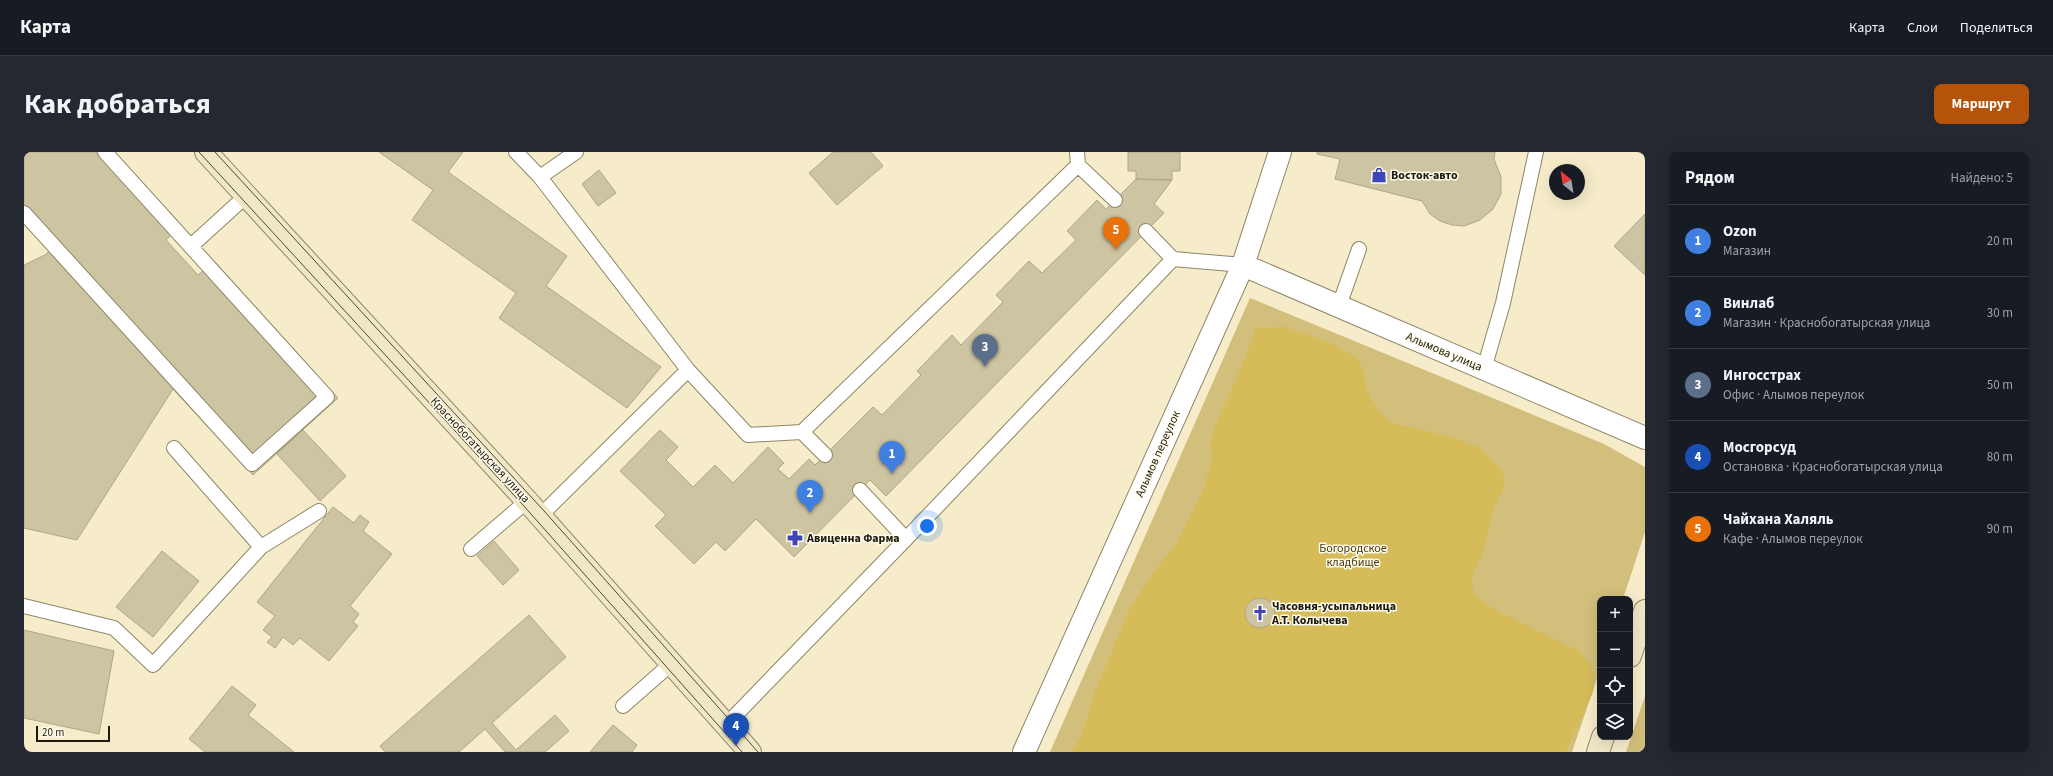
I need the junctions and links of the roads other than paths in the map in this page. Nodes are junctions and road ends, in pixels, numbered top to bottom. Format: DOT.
graph roads {
  1 [pos="105,152"];
  2 [pos="206,152"];
  3 [pos="516,152"];
  4 [pos="576,152"];
  5 [pos="1280,152"];
  6 [pos="1536,152"];
  7 [pos="1078,158"];
  8 [pos="540,178"];
  9 [pos="246,196"];
  10 [pos="1115,200"];
  11 [pos="24,213"];
  12 [pos="1146,231"];
  13 [pos="190,246"];
  14 [pos="1359,249"];
  15 [pos="1173,260"];
  16 [pos="1243,265"];
  17 [pos="1339,306"];
  18 [pos="1484,369"];
  19 [pos="688,370"];
  20 [pos="802,432"];
  21 [pos="1645,438"];
  22 [pos="174,448"];
  23 [pos="825,456"];
  24 [pos="860,490"];
  25 [pos="534,508"];
  26 [pos="319,510"];
  27 [pos="906,539"];
  28 [pos="261,547"];
  29 [pos="471,549"];
  30 [pos="24,606"];
  31 [pos="1645,611"];
  32 [pos="1633,647"];
  33 [pos="672,663"];
  34 [pos="622,706"];
  35 [pos="726,725"];
  36 [pos="1602,740"];
  37 [pos="750,752"];
  38 [pos="1024,752"];
  39 [pos="1598,752"];
  1 -- 13 [label="lane"];
  2 -- 9 [label="main road, Краснобогатырская улица"];
  3 -- 8 [label="lane"];
  4 -- 8 [label="lane"];
  5 -- 16 [label="street, Алымов переулок"];
  6 -- 18 [label="lane"];
  7 -- 10 [label="lane"];
  7 -- 20 [label="lane"];
  8 -- 19 [label="lane"];
  9 -- 13 [label="lane"];
  9 -- 25 [label="main road, Краснобогатырская улица"];
  11 -- 13 [label="lane"];
  12 -- 15 [label="lane"];
  14 -- 17 [label="lane"];
  15 -- 16 [label="lane"];
  15 -- 27 [label="lane"];
  16 -- 17 [label="street, Алымова улица"];
  16 -- 38 [label="street, Алымов переулок"];
  17 -- 18 [label="street, Алымова улица"];
  18 -- 21 [label="street, Алымова улица"];
  19 -- 20 [label="lane"];
  19 -- 25 [label="lane"];
  20 -- 23 [label="lane"];
  22 -- 28 [label="lane"];
  24 -- 27 [label="lane"];
  25 -- 29 [label="lane"];
  25 -- 33 [label="main road, Краснобогатырская улица"];
  26 -- 28 [label="lane"];
  27 -- 35 [label="lane"];
  28 -- 30 [label="lane"];
  31 -- 32 [label="main road"];
  33 -- 34 [label="lane"];
  33 -- 35 [label="main road, Краснобогатырская улица"];
  35 -- 37 [label="main road, Краснобогатырская улица"];
  36 -- 39 [label="main road"];
}
